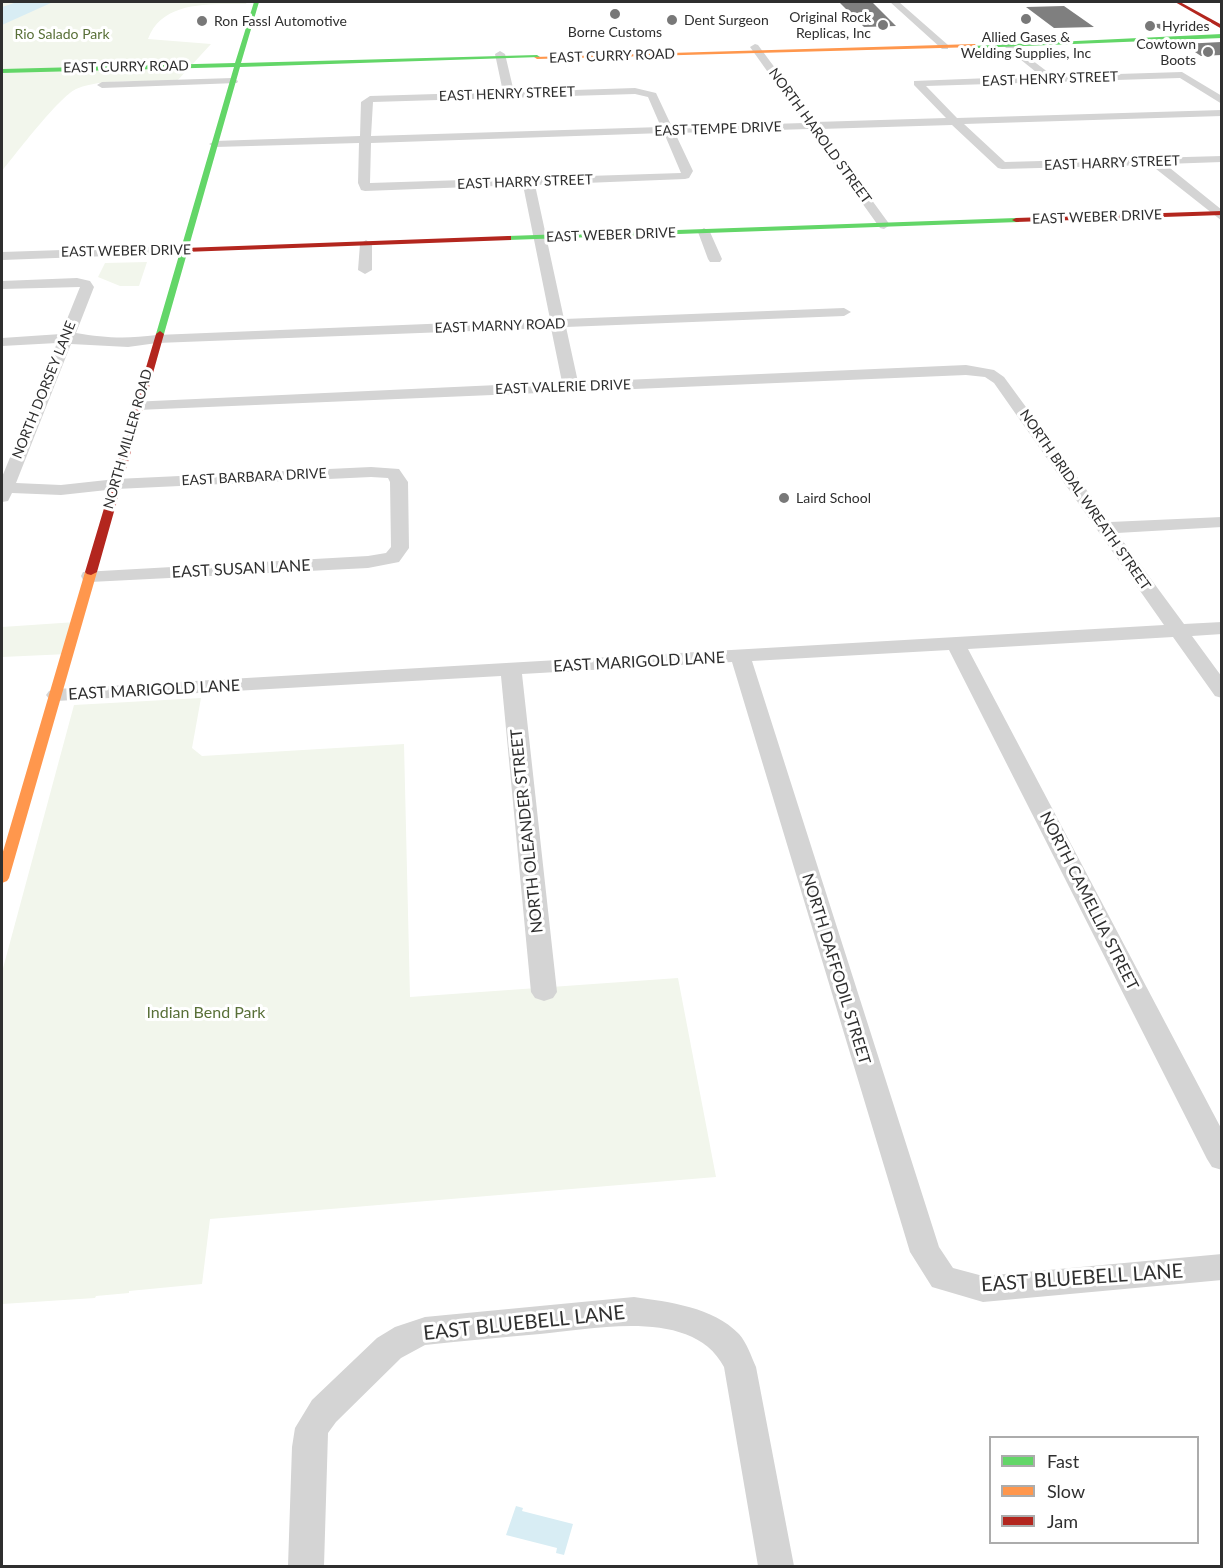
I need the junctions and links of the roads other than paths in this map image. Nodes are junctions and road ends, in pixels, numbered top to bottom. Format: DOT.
graph roads {
  1 [pos="256,2"];
  2 [pos="894,2"];
  3 [pos="1177,2"];
  4 [pos="1195,2"];
  5 [pos="1221,16"];
  6 [pos="1221,32"];
  7 [pos="1221,40"];
  8 [pos="1006,43"];
  9 [pos="1074,43"];
  10 [pos="942,45"];
  11 [pos="757,50"];
  12 [pos="501,57"];
  13 [pos="238,63"];
  14 [pos="2,69"];
  15 [pos="1051,79"];
  16 [pos="233,81"];
  17 [pos="102,85"];
  18 [pos="509,94"];
  19 [pos="1221,100"];
  20 [pos="1221,113"];
  21 [pos="954,121"];
  22 [pos="813,126"];
  23 [pos="668,130"];
  24 [pos="365,140"];
  25 [pos="215,144"];
  26 [pos="1221,159"];
  27 [pos="1154,161"];
  28 [pos="528,182"];
  29 [pos="1220,214"];
  30 [pos="884,225"];
  31 [pos="704,232"];
  32 [pos="541,238"];
  33 [pos="366,244"];
  34 [pos="184,250"];
  35 [pos="2,256"];
  36 [pos="715,258"];
  37 [pos="365,270"];
  38 [pos="2,285"];
  39 [pos="844,312"];
  40 [pos="557,323"];
  41 [pos="64,339"];
  42 [pos="156,339"];
  43 [pos="2,342"];
  44 [pos="989,373"];
  45 [pos="571,387"];
  46 [pos="137,405"];
  47 [pos="116,484"];
  48 [pos="3,490"];
  49 [pos="1221,522"];
  50 [pos="1103,528"];
  51 [pos="392,558"];
  52 [pos="90,576"];
  53 [pos="1221,628"];
  54 [pos="1178,631"];
  55 [pos="956,644"];
  56 [pos="740,656"];
  57 [pos="511,669"];
  58 [pos="1221,692"];
  59 [pos="56,695"];
  60 [pos="2,878"];
  61 [pos="544,992"];
  62 [pos="1221,1159"];
  63 [pos="1221,1267"];
  64 [pos="943,1278"];
  65 [pos="306,1566"];
  66 [pos="776,1566"];
  1 -- 13 [label="street, NORTH MILLER ROAD"];
  2 -- 10 [label="street"];
  3 -- 6 [label="street"];
  4 -- 5 [label="street"];
  6 -- 8 [label="street, EAST CURRY ROAD"];
  6 -- 9 [label="street, EAST CURRY ROAD"];
  7 -- 9 [label="street"];
  8 -- 9 [label="street, EAST CURRY ROAD"];
  8 -- 10 [label="street, EAST CURRY ROAD"];
  8 -- 15 [label="street"];
  10 -- 11 [label="street, EAST CURRY ROAD"];
  11 -- 12 [label="street, EAST CURRY ROAD"];
  11 -- 22 [label="street, NORTH HAROLD STREET"];
  12 -- 13 [label="street, EAST CURRY ROAD"];
  12 -- 18 [label="street"];
  13 -- 14 [label="street, EAST CURRY ROAD"];
  13 -- 16 [label="street, NORTH MILLER ROAD"];
  15 -- 19 [label="street, EAST HENRY STREET"];
  15 -- 21 [label="street, EAST HENRY STREET"];
  16 -- 17 [label="street"];
  16 -- 25 [label="street, NORTH MILLER ROAD"];
  18 -- 23 [label="street, EAST HENRY STREET"];
  18 -- 24 [label="street, EAST HENRY STREET"];
  20 -- 21 [label="street, EAST TEMPE DRIVE"];
  21 -- 22 [label="street, EAST TEMPE DRIVE"];
  21 -- 27 [label="street, EAST HARRY STREET"];
  22 -- 23 [label="street, EAST TEMPE DRIVE"];
  22 -- 30 [label="street, NORTH HAROLD STREET"];
  23 -- 24 [label="street, EAST TEMPE DRIVE"];
  23 -- 28 [label="street, EAST HARRY STREET"];
  24 -- 25 [label="street, EAST TEMPE DRIVE"];
  24 -- 28 [label="street, EAST HARRY STREET"];
  25 -- 34 [label="street, NORTH MILLER ROAD"];
  26 -- 27 [label="street, EAST HARRY STREET"];
  27 -- 29 [label="street"];
  28 -- 32 [label="street"];
  29 -- 30 [label="street, EAST WEBER DRIVE"];
  30 -- 31 [label="street, EAST WEBER DRIVE"];
  31 -- 32 [label="street, EAST WEBER DRIVE"];
  31 -- 36 [label="street"];
  32 -- 33 [label="street, EAST WEBER DRIVE"];
  32 -- 40 [label="street"];
  33 -- 34 [label="street, EAST WEBER DRIVE"];
  33 -- 37 [label="street"];
  34 -- 35 [label="street, EAST WEBER DRIVE"];
  34 -- 42 [label="street, NORTH MILLER ROAD"];
  38 -- 41 [label="street, NORTH DORSEY LANE"];
  39 -- 40 [label="street, EAST MARNY ROAD"];
  40 -- 42 [label="street, EAST MARNY ROAD"];
  40 -- 45 [label="street"];
  41 -- 42 [label="street, EAST MARNY ROAD"];
  41 -- 43 [label="street, EAST MARNY ROAD"];
  41 -- 48 [label="street, NORTH DORSEY LANE"];
  42 -- 46 [label="street, NORTH MILLER ROAD"];
  44 -- 45 [label="street, EAST VALERIE DRIVE"];
  44 -- 50 [label="street, NORTH BRIDAL WREATH STREET"];
  45 -- 46 [label="street, EAST VALERIE DRIVE"];
  46 -- 47 [label="street, NORTH MILLER ROAD"];
  47 -- 48 [label="street, EAST BARBARA DRIVE"];
  47 -- 51 [label="street, EAST BARBARA DRIVE"];
  47 -- 52 [label="street, NORTH MILLER ROAD"];
  49 -- 50 [label="street"];
  50 -- 54 [label="street, NORTH BRIDAL WREATH STREET"];
  51 -- 52 [label="street, EAST SUSAN LANE"];
  52 -- 59 [label="street, NORTH MILLER ROAD"];
  53 -- 54 [label="street, EAST MARIGOLD LANE"];
  54 -- 55 [label="street, EAST MARIGOLD LANE"];
  54 -- 58 [label="street, NORTH BRIDAL WREATH STREET"];
  55 -- 56 [label="street, EAST MARIGOLD LANE"];
  55 -- 62 [label="street, NORTH CAMELLIA STREET"];
  56 -- 57 [label="street, EAST MARIGOLD LANE"];
  56 -- 64 [label="street, NORTH DAFFODIL STREET"];
  57 -- 59 [label="street, EAST MARIGOLD LANE"];
  57 -- 61 [label="street, NORTH OLEANDER STREET"];
  59 -- 60 [label="street, NORTH MILLER ROAD"];
  63 -- 64 [label="street, EAST BLUEBELL LANE"];
  65 -- 66 [label="street, EAST BLUEBELL LANE"];
}
